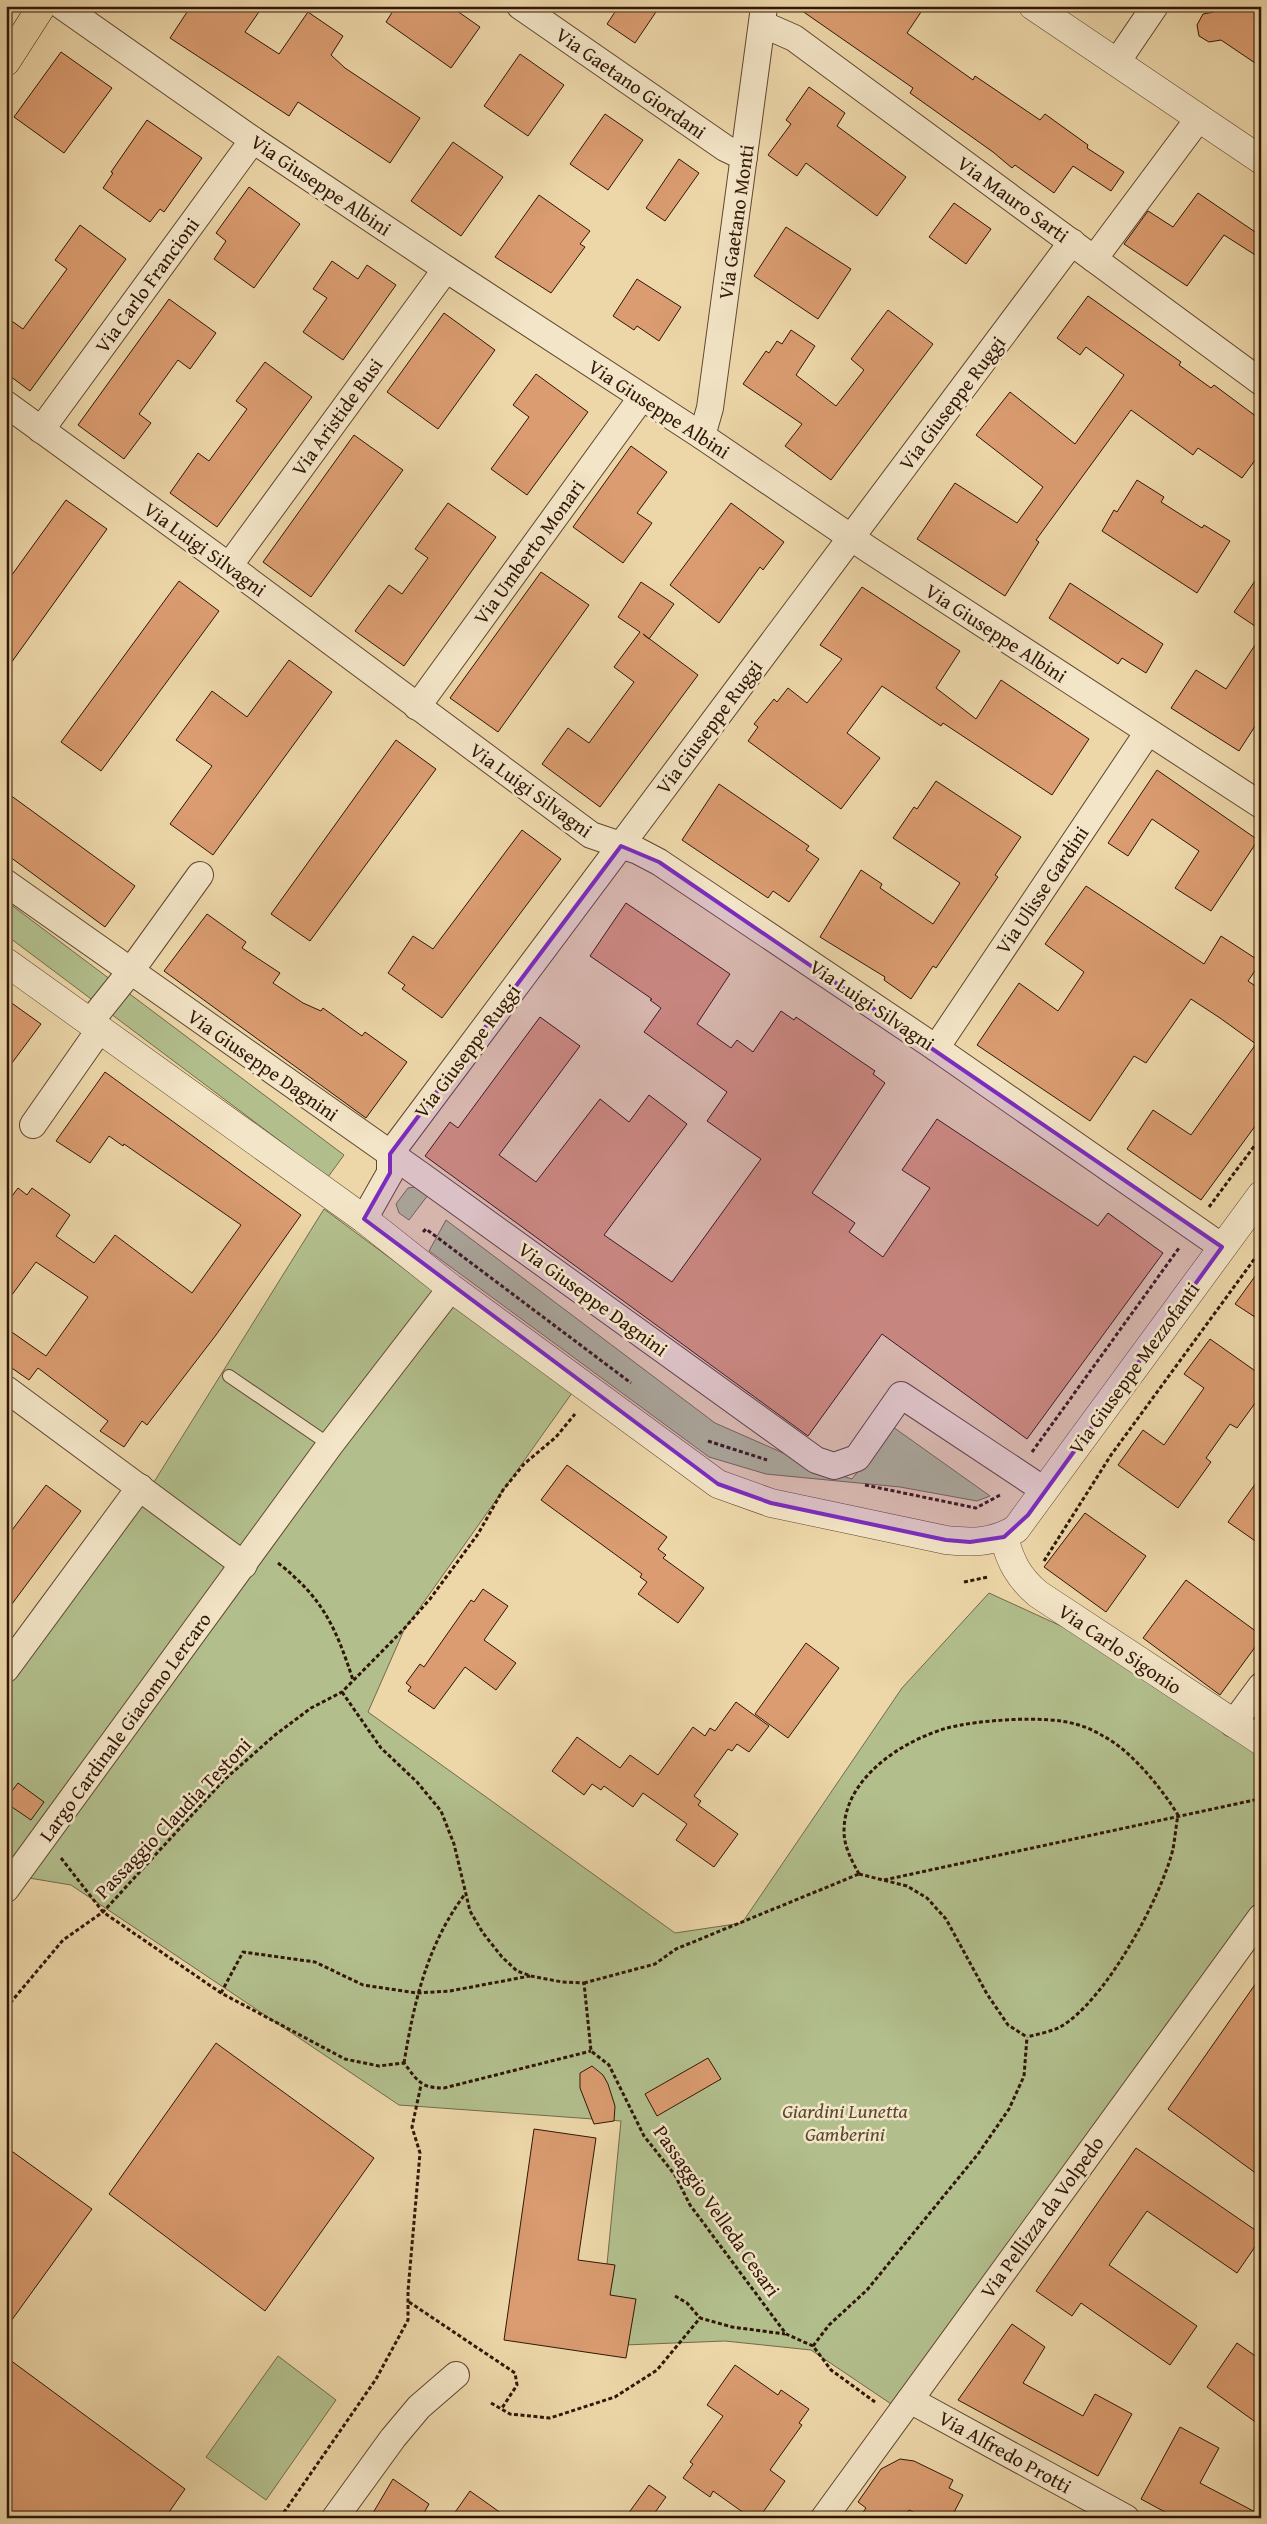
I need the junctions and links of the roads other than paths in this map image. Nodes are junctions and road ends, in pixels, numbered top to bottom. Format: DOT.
graph roads {
  1 [pos="42,6"];
  2 [pos="62,6"];
  3 [pos="520,6"];
  4 [pos="1033,6"];
  5 [pos="1155,6"];
  6 [pos="763,15"];
  7 [pos="6,62"];
  8 [pos="1117,62"];
  9 [pos="1199,118"];
  10 [pos="252,140"];
  11 [pos="744,157"];
  12 [pos="1261,160"];
  13 [pos="1072,242"];
  14 [pos="1094,259"];
  15 [pos="446,269"];
  16 [pos="1261,382"];
  17 [pos="642,397"];
  18 [pos="6,404"];
  19 [pos="41,430"];
  20 [pos="702,436"];
  21 [pos="851,538"];
  22 [pos="229,566"];
  23 [pos="417,707"];
  24 [pos="1148,732"];
  25 [pos="1261,805"];
  26 [pos="621,846"];
  27 [pos="200,875"];
  28 [pos="6,883"];
  29 [pos="6,962"];
  30 [pos="130,972"];
  31 [pos="95,1025"];
  32 [pos="936,1048"];
  33 [pos="33,1125"];
  34 [pos="390,1154"];
  35 [pos="1261,1195"];
  36 [pos="364,1219"];
  37 [pos="1222,1247"];
  38 [pos="451,1288"];
  39 [pos="229,1376"];
  40 [pos="6,1389"];
  41 [pos="330,1445"];
  42 [pos="140,1487"];
  43 [pos="1044,1490"];
  44 [pos="1004,1537"];
  45 [pos="244,1564"];
  46 [pos="6,1669"];
  47 [pos="1261,1686"];
  48 [pos="1233,1724"];
  49 [pos="1261,1741"];
  50 [pos="6,1889"];
  51 [pos="1261,1917"];
  52 [pos="456,2375"];
  53 [pos="910,2400"];
  54 [pos="335,2518"];
  55 [pos="824,2518"];
  56 [pos="1126,2518"];
  1 -- 7 [label="main road"];
  2 -- 10 [label="street, Via Giuseppe Albini"];
  3 -- 11 [label="street, Via Gaetano Giordani"];
  4 -- 8 [label="street"];
  5 -- 8 [label="street"];
  6 -- 11 [label="street, Via Gaetano Monti"];
  6 -- 13 [label="street, Via Mauro Sarti"];
  8 -- 9 [label="street"];
  9 -- 12 [label="street"];
  9 -- 14 [label="street"];
  10 -- 15 [label="street, Via Giuseppe Albini"];
  10 -- 19 [label="street, Via Carlo Francioni"];
  11 -- 20 [label="street, Via Gaetano Monti"];
  13 -- 14 [label="street, Via Mauro Sarti"];
  13 -- 21 [label="street, Via Giuseppe Ruggi"];
  14 -- 16 [label="street, Via Mauro Sarti"];
  15 -- 17 [label="street, Via Giuseppe Albini"];
  15 -- 22 [label="street, Via Aristide Busi"];
  17 -- 20 [label="street, Via Giuseppe Albini"];
  17 -- 23 [label="street, Via Umberto Monari"];
  18 -- 19 [label="street, Via Luigi Silvagni"];
  19 -- 22 [label="street, Via Luigi Silvagni"];
  20 -- 21 [label="street, Via Giuseppe Albini"];
  21 -- 24 [label="street, Via Giuseppe Albini"];
  21 -- 26 [label="street, Via Giuseppe Ruggi"];
  22 -- 23 [label="street, Via Luigi Silvagni"];
  23 -- 26 [label="street, Via Luigi Silvagni"];
  24 -- 25 [label="street, Via Giuseppe Albini"];
  24 -- 32 [label="street, Via Ulisse Gardini"];
  26 -- 32 [label="street, Via Luigi Silvagni"];
  26 -- 34 [label="street, Via Giuseppe Ruggi"];
  27 -- 30 [label="street"];
  28 -- 30 [label="street, Via Giuseppe Dagnini"];
  29 -- 31 [label="street"];
  30 -- 31 [label="street"];
  30 -- 34 [label="street, Via Giuseppe Dagnini"];
  31 -- 33 [label="street"];
  31 -- 36 [label="street"];
  32 -- 37 [label="street, Via Luigi Silvagni"];
  34 -- 36 [label="street, Via Giuseppe Ruggi"];
  34 -- 43 [label="street, Via Giuseppe Dagnini"];
  35 -- 37 [label="street, Via Giuseppe Mezzofanti"];
  36 -- 38 [label="street"];
  37 -- 43 [label="street, Via Giuseppe Mezzofanti"];
  38 -- 41 [label="street, Largo Cardinale Giacomo Lercaro"];
  38 -- 44 [label="street"];
  39 -- 41 [label="lane"];
  40 -- 42 [label="street"];
  41 -- 45 [label="street, Largo Cardinale Giacomo Lercaro"];
  42 -- 45 [label="street"];
  42 -- 46 [label="street"];
  43 -- 44 [label="street, Via Giuseppe Mezzofanti"];
  44 -- 48 [label="street, Via Carlo Sigonio"];
  45 -- 50 [label="street, Largo Cardinale Giacomo Lercaro"];
  47 -- 48 [label="street"];
  48 -- 49 [label="street, Via Carlo Sigonio"];
  51 -- 53 [label="street, Via Pellizza da Volpedo"];
  52 -- 54 [label="street"];
  53 -- 55 [label="street, Via Pellizza da Volpedo"];
  53 -- 56 [label="street, Via Alfredo Protti"];
}
